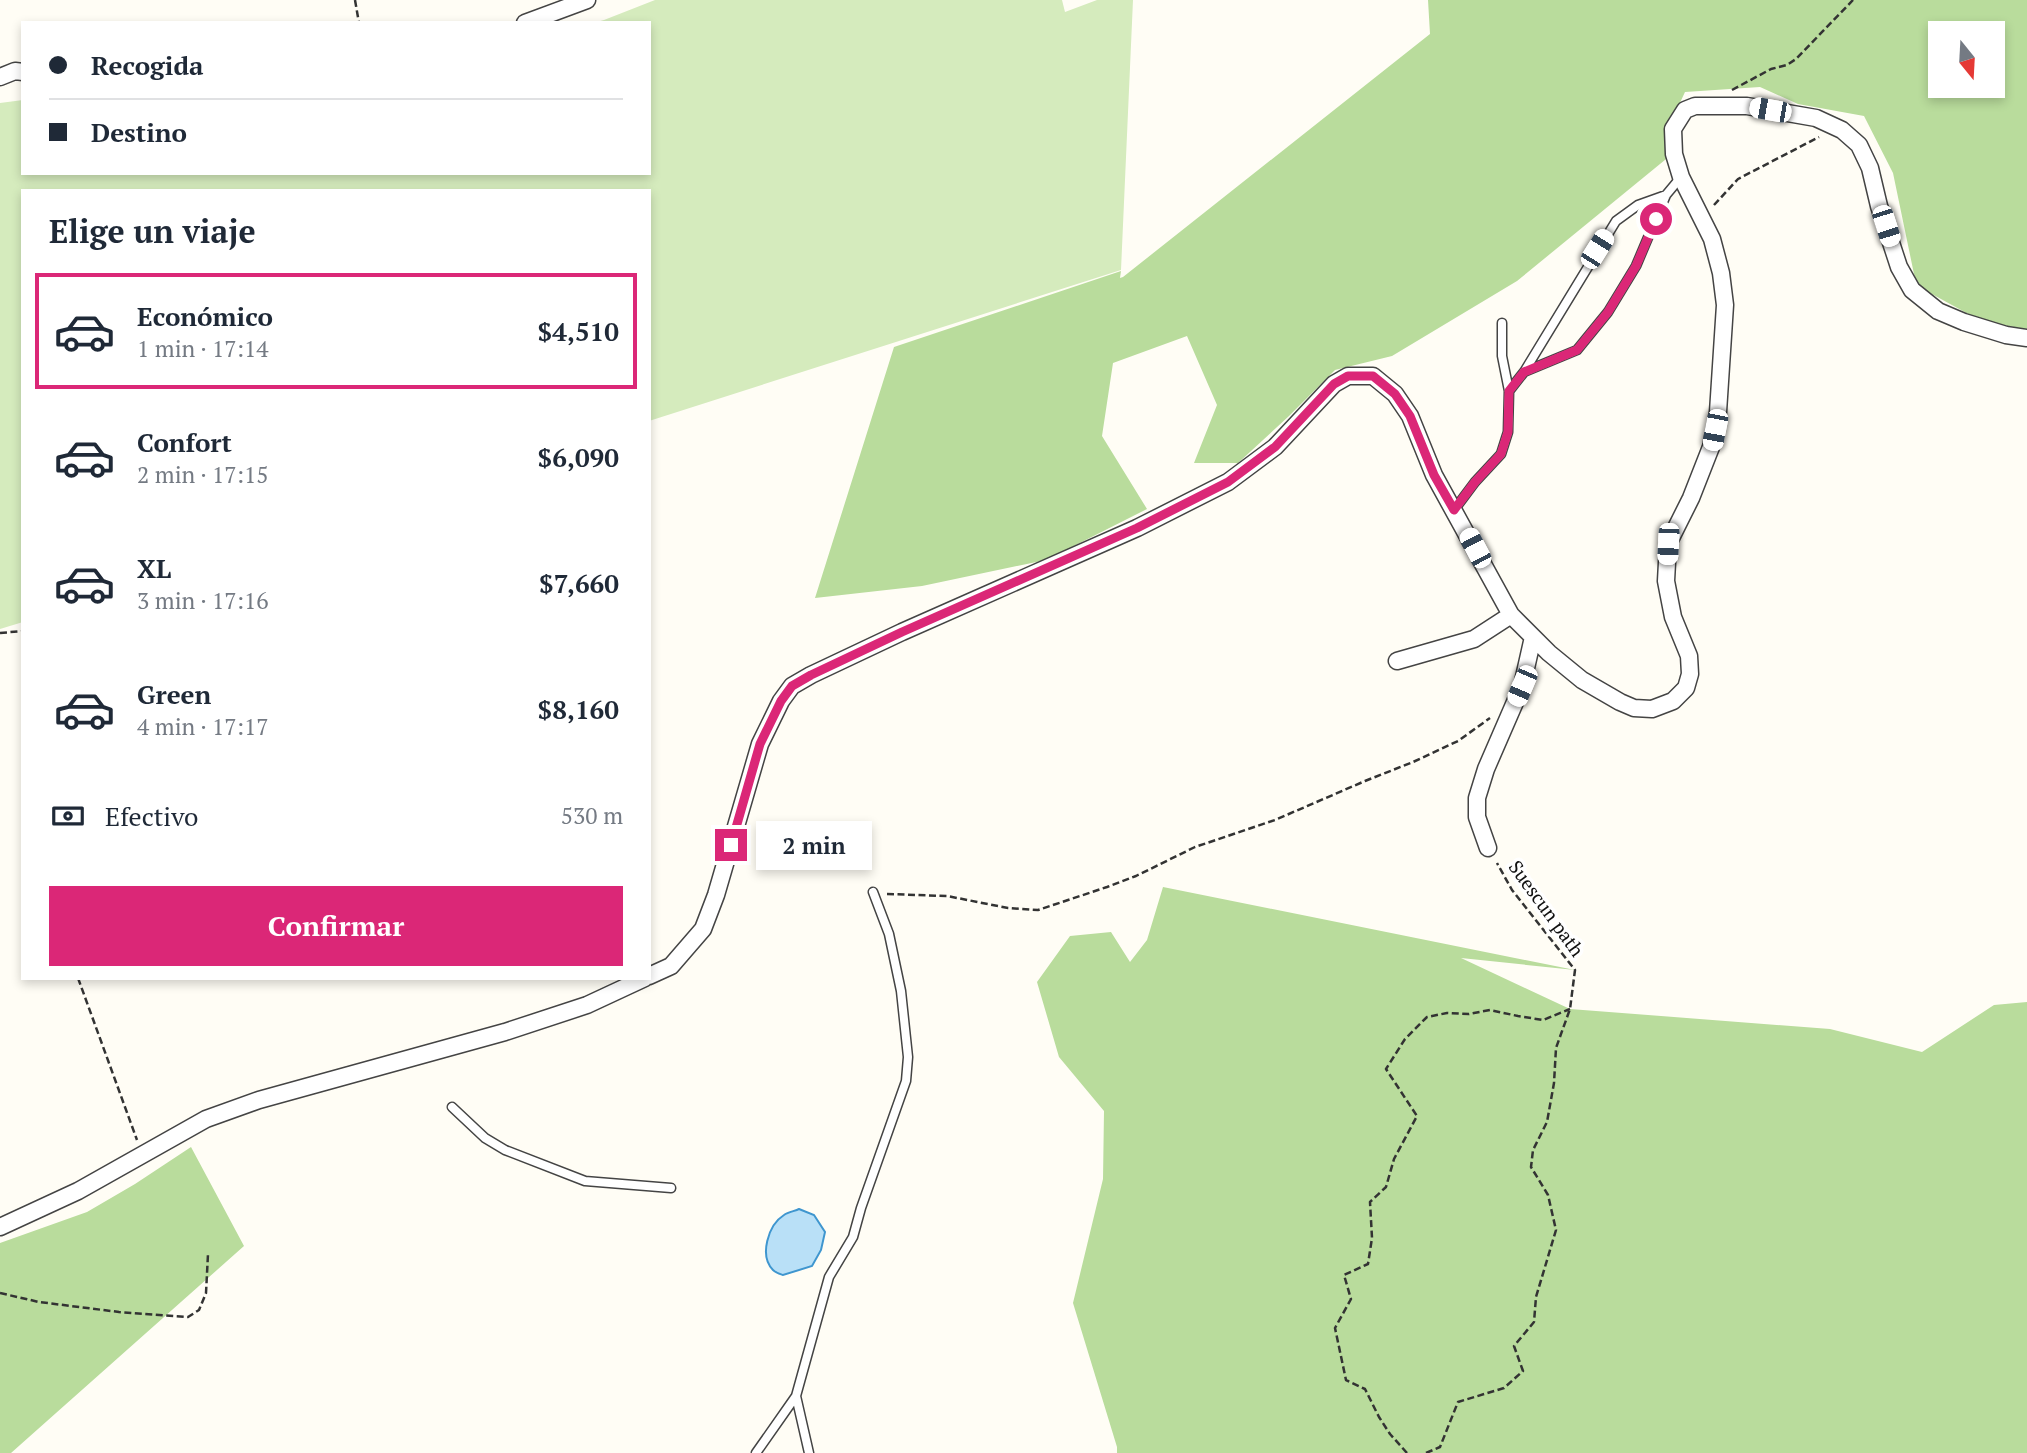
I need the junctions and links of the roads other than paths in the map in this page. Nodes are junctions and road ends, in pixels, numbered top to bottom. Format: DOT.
graph roads {
  1 [pos="587,0"];
  2 [pos="530,21"];
  3 [pos="21,72"];
  4 [pos="0,77"];
  5 [pos="1681,177"];
  6 [pos="1666,195"];
  7 [pos="1502,323"];
  8 [pos="2027,338"];
  9 [pos="1524,372"];
  10 [pos="1509,391"];
  11 [pos="1454,510"];
  12 [pos="1511,615"];
  13 [pos="1533,637"];
  14 [pos="1397,661"];
  15 [pos="1488,848"];
  16 [pos="878,893"];
  17 [pos="651,975"];
  18 [pos="641,980"];
  19 [pos="452,1107"];
  20 [pos="671,1188"];
  21 [pos="0,1227"];
  22 [pos="796,1396"];
  23 [pos="756,1453"];
  24 [pos="809,1453"];
  1 -- 2 [label="street"];
  3 -- 4 [label="street"];
  5 -- 6 [label="lane"];
  5 -- 8 [label="street"];
  5 -- 13 [label="street"];
  6 -- 9 [label="lane"];
  6 -- 9 [label="lane"];
  7 -- 10 [label="lane"];
  9 -- 10 [label="lane"];
  10 -- 11 [label="lane"];
  11 -- 12 [label="street"];
  11 -- 17 [label="street"];
  12 -- 13 [label="street"];
  12 -- 14 [label="street"];
  13 -- 15 [label="street"];
  16 -- 22 [label="lane"];
  18 -- 21 [label="street"];
  19 -- 20 [label="lane"];
  22 -- 23 [label="lane"];
  22 -- 24 [label="lane"];
}
